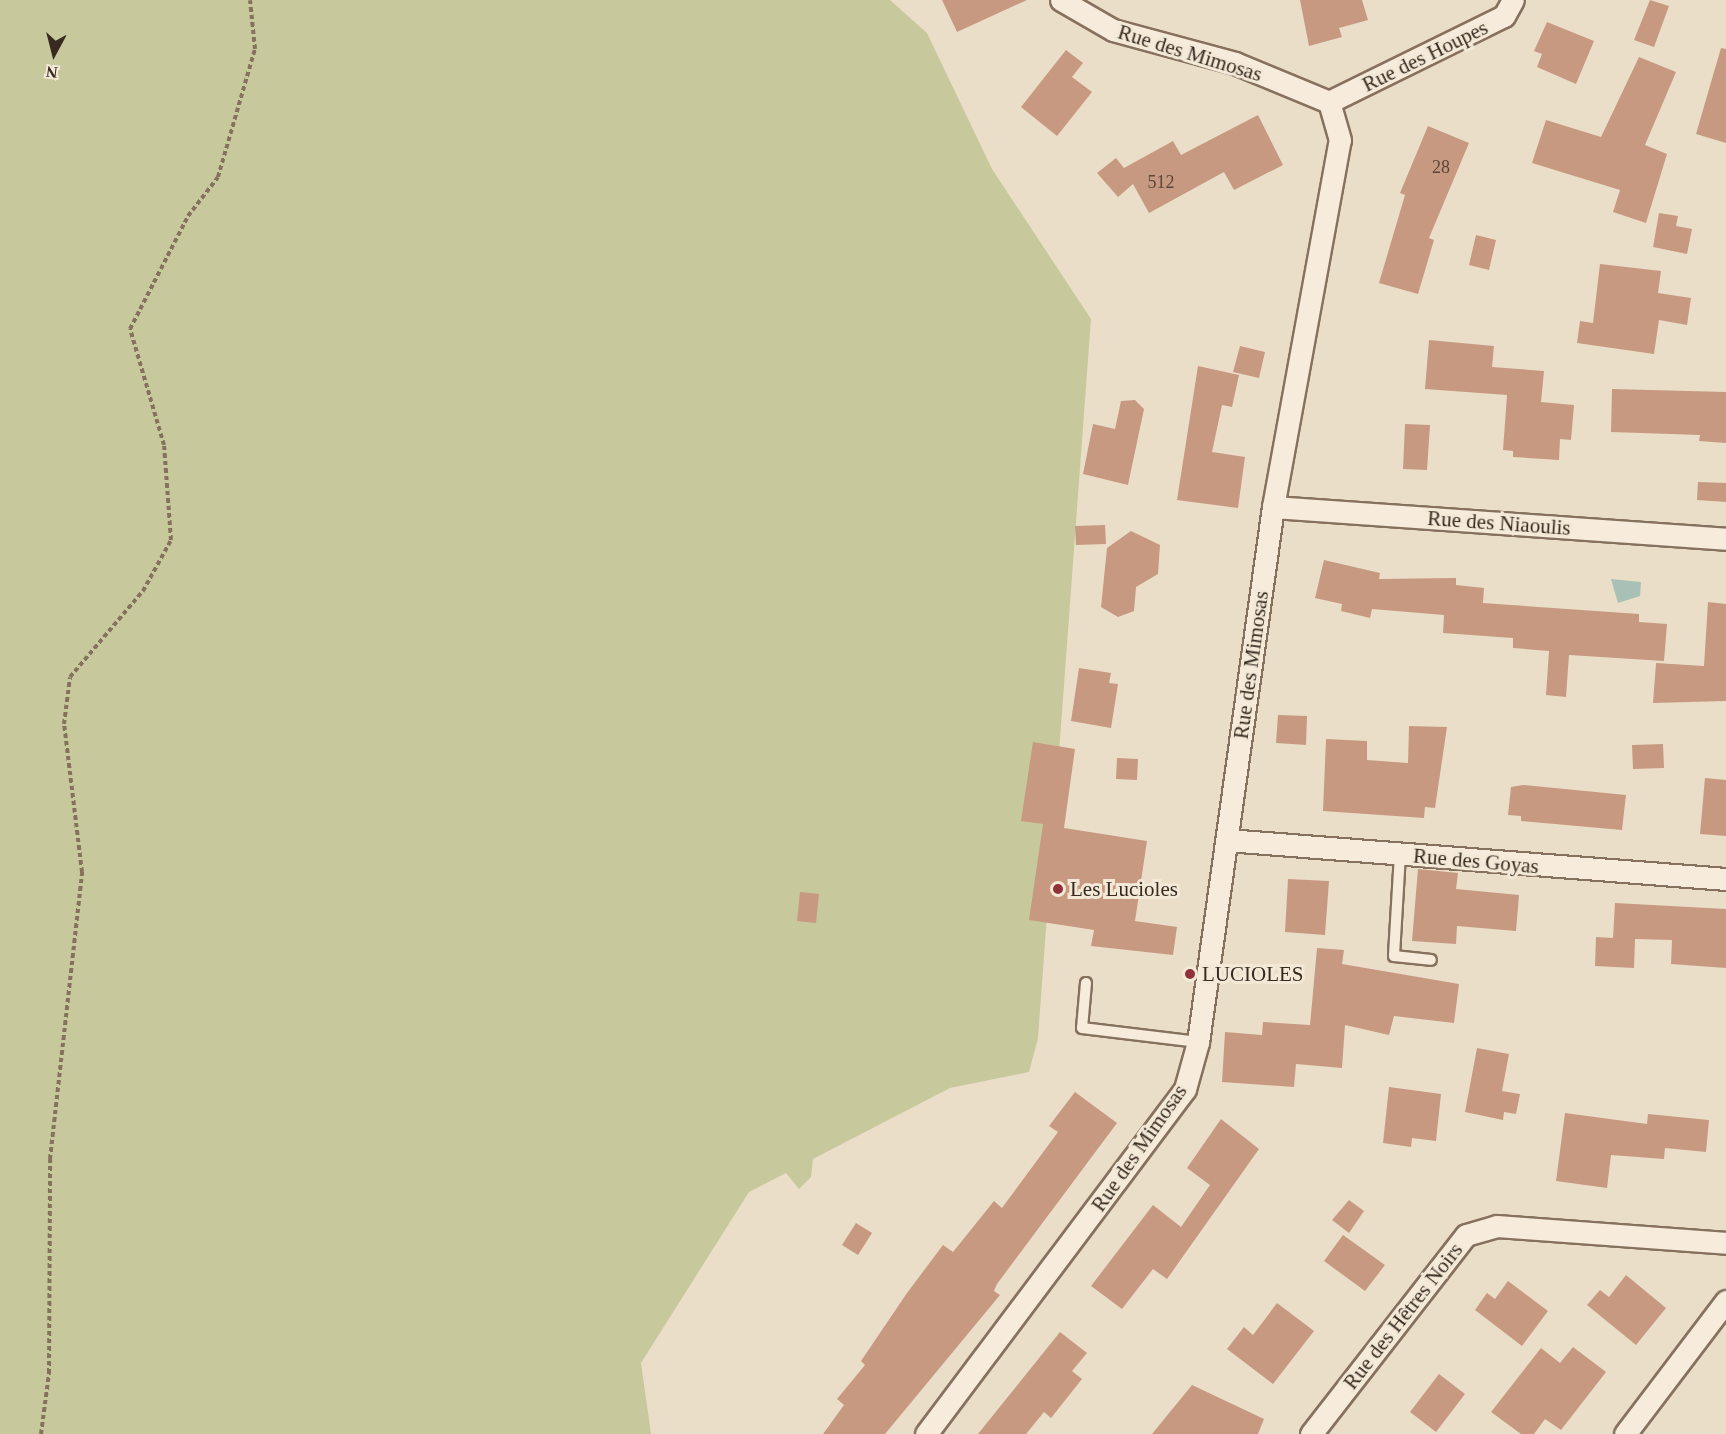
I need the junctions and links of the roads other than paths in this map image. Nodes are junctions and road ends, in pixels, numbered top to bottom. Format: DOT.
graph roads {
  1 [pos="1061,0"];
  2 [pos="1513,0"];
  3 [pos="1329,102"];
  4 [pos="1273,507"];
  5 [pos="1726,539"];
  6 [pos="1227,840"];
  7 [pos="1400,854"];
  8 [pos="1726,879"];
  9 [pos="1431,960"];
  10 [pos="1086,983"];
  11 [pos="1198,1042"];
  12 [pos="1726,1243"];
  13 [pos="1726,1301"];
  14 [pos="926,1434"];
  15 [pos="1311,1434"];
  16 [pos="1624,1434"];
  1 -- 3 [label="street, Rue des Mimosas"];
  2 -- 3 [label="street, Rue des Houpes"];
  3 -- 4 [label="street, Rue des Mimosas"];
  4 -- 5 [label="street, Rue des Niaoulis"];
  4 -- 6 [label="street, Rue des Mimosas"];
  6 -- 7 [label="street, Rue des Goyas"];
  6 -- 11 [label="street, Rue des Mimosas"];
  7 -- 8 [label="street, Rue des Goyas"];
  7 -- 9 [label="lane"];
  10 -- 11 [label="lane"];
  11 -- 14 [label="street, Rue des Mimosas"];
  12 -- 15 [label="street, Rue des Hêtres Noirs"];
  13 -- 16 [label="street"];
}
